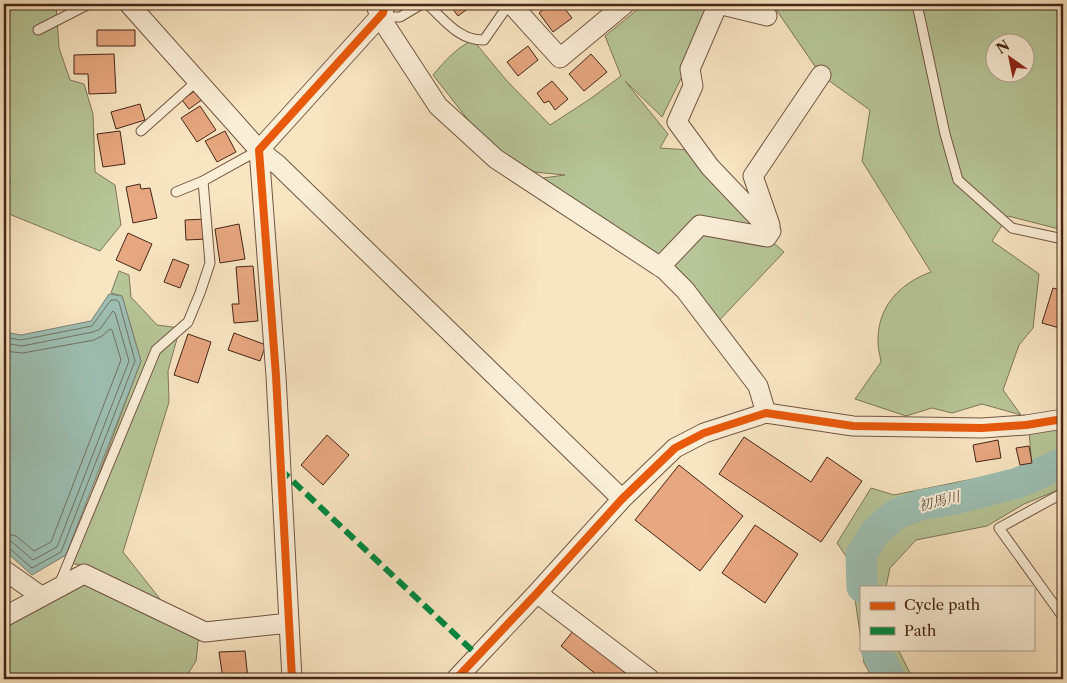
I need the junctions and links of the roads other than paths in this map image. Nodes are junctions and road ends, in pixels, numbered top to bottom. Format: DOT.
graph roads {
  1 [pos="89,4"];
  2 [pos="129,4"];
  3 [pos="422,4"];
  4 [pos="427,4"];
  5 [pos="510,4"];
  6 [pos="625,4"];
  7 [pos="916,4"];
  8 [pos="380,8"];
  9 [pos="767,16"];
  10 [pos="38,30"];
  11 [pos="821,75"];
  12 [pos="197,81"];
  13 [pos="141,131"];
  14 [pos="259,150"];
  15 [pos="203,181"];
  16 [pos="176,192"];
  17 [pos="771,232"];
  18 [pos="1063,239"];
  19 [pos="660,267"];
  20 [pos="766,413"];
  21 [pos="1063,419"];
  22 [pos="1063,493"];
  23 [pos="622,499"];
  24 [pos="4,570"];
  25 [pos="58,587"];
  26 [pos="538,593"];
  27 [pos="41,596"];
  28 [pos="4,617"];
  29 [pos="1063,617"];
  30 [pos="289,623"];
  31 [pos="292,679"];
  32 [pos="456,679"];
  33 [pos="650,679"];
  1 -- 10 [label="lane"];
  2 -- 12 [label="street"];
  3 -- 8 [label="lane"];
  4 -- 5 [label="lane"];
  5 -- 6 [label="street"];
  7 -- 18 [label="lane"];
  8 -- 14 [label="street"];
  8 -- 19 [label="street"];
  9 -- 17 [label="street"];
  11 -- 17 [label="street"];
  12 -- 13 [label="lane"];
  12 -- 14 [label="street"];
  14 -- 15 [label="lane"];
  14 -- 23 [label="street"];
  14 -- 30 [label="street"];
  15 -- 16 [label="lane"];
  15 -- 25 [label="lane"];
  17 -- 19 [label="street"];
  19 -- 20 [label="street"];
  20 -- 21 [label="street"];
  20 -- 23 [label="street"];
  22 -- 29 [label="lane"];
  23 -- 26 [label="street"];
  24 -- 27 [label="street"];
  25 -- 27 [label="street"];
  25 -- 30 [label="street"];
  26 -- 32 [label="street"];
  26 -- 33 [label="street"];
  27 -- 28 [label="street"];
  30 -- 31 [label="street"];
}
